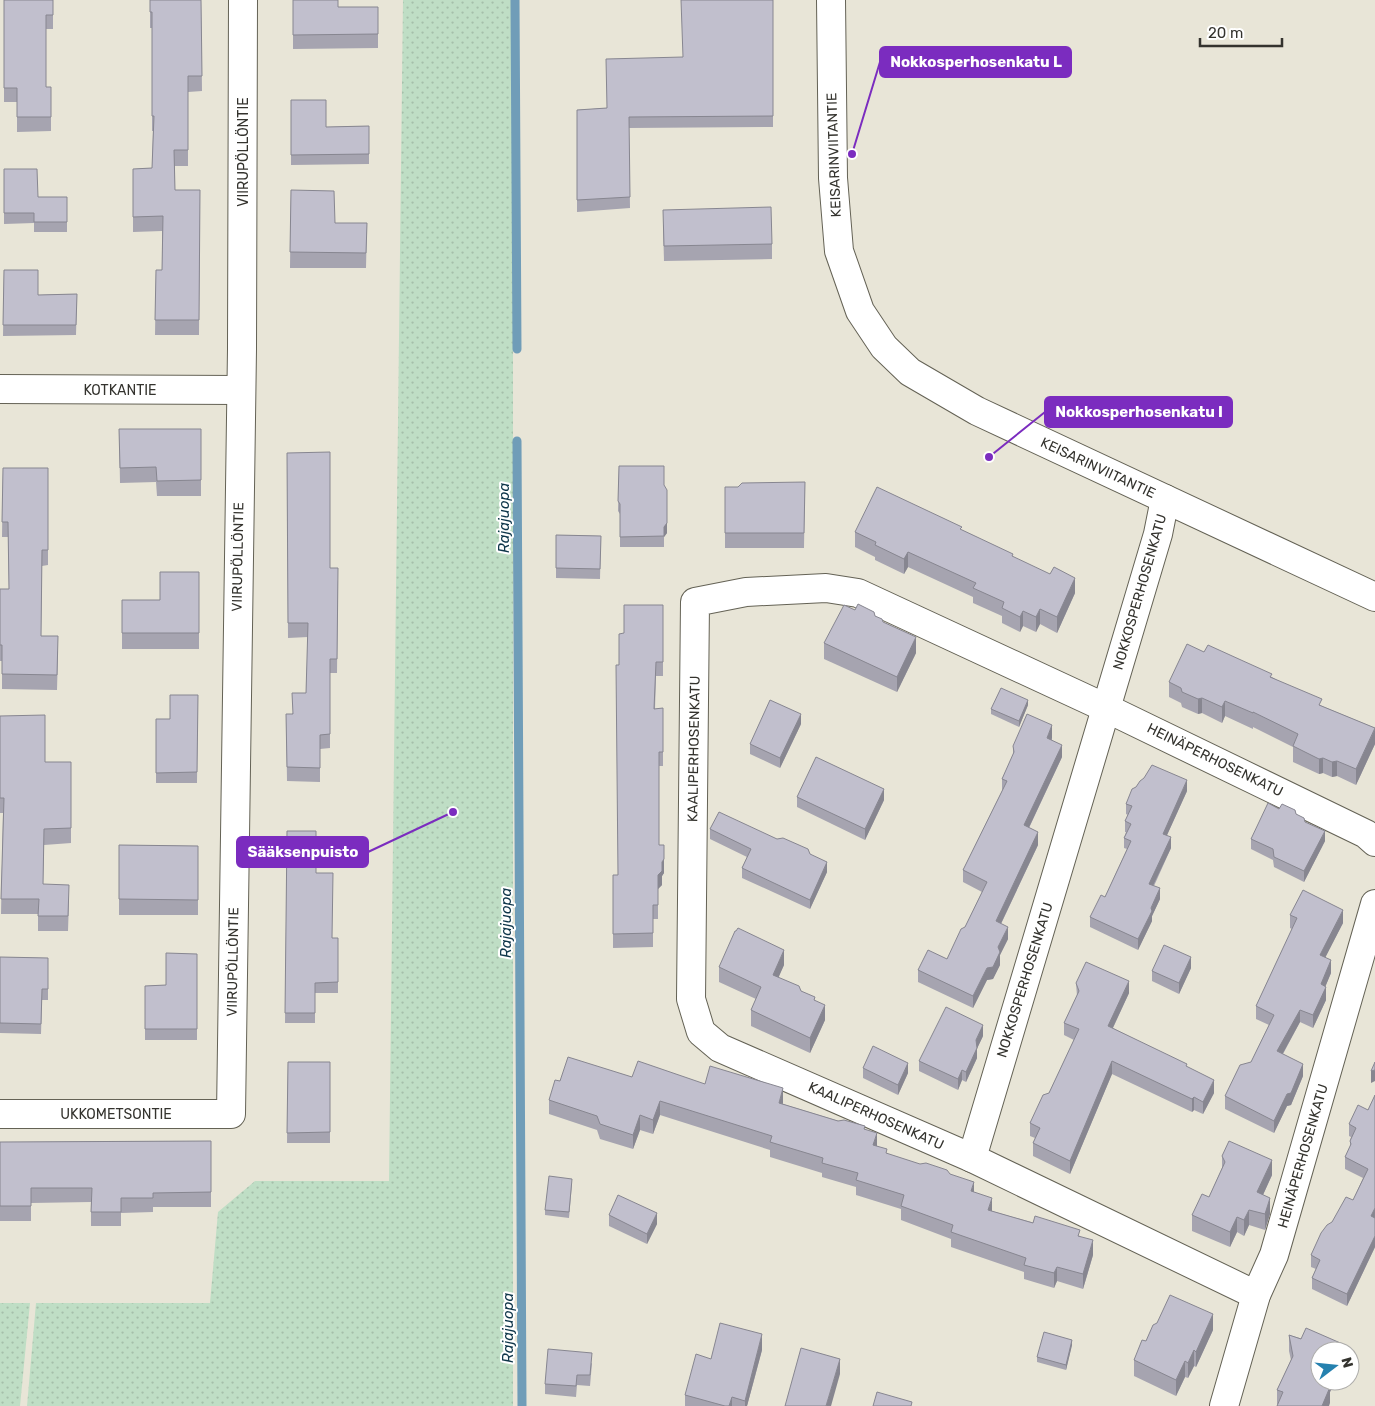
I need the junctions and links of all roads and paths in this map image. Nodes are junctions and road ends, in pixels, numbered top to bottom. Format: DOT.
graph roads {
  1 [pos="243,0"];
  2 [pos="831,0"];
  3 [pos="0,389"];
  4 [pos="241,390"];
  5 [pos="1165,499"];
  6 [pos="1375,597"];
  7 [pos="1106,708"];
  8 [pos="1375,842"];
  9 [pos="1375,904"];
  10 [pos="0,1114"];
  11 [pos="231,1114"];
  12 [pos="972,1158"];
  13 [pos="1256,1295"];
  14 [pos="1224,1406"];
  1 -- 4 [label="street, VIIRUPÖLLÖNTIE"];
  2 -- 5 [label="street, KEISARINVIITANTIE"];
  3 -- 4 [label="street, KOTKANTIE"];
  4 -- 11 [label="street, VIIRUPÖLLÖNTIE"];
  5 -- 6 [label="street, KEISARINVIITANTIE"];
  5 -- 7 [label="street, NOKKOSPERHOSENKATU"];
  7 -- 8 [label="street, HEINÄPERHOSENKATU"];
  7 -- 12 [label="street, NOKKOSPERHOSENKATU"];
  7 -- 12 [label="street, KAALIPERHOSENKATU"];
  9 -- 13 [label="street, HEINÄPERHOSENKATU"];
  10 -- 11 [label="street, UKKOMETSONTIE"];
  12 -- 13 [label="street"];
  13 -- 14 [label="street, HEINÄPERHOSENKATU"];
}
